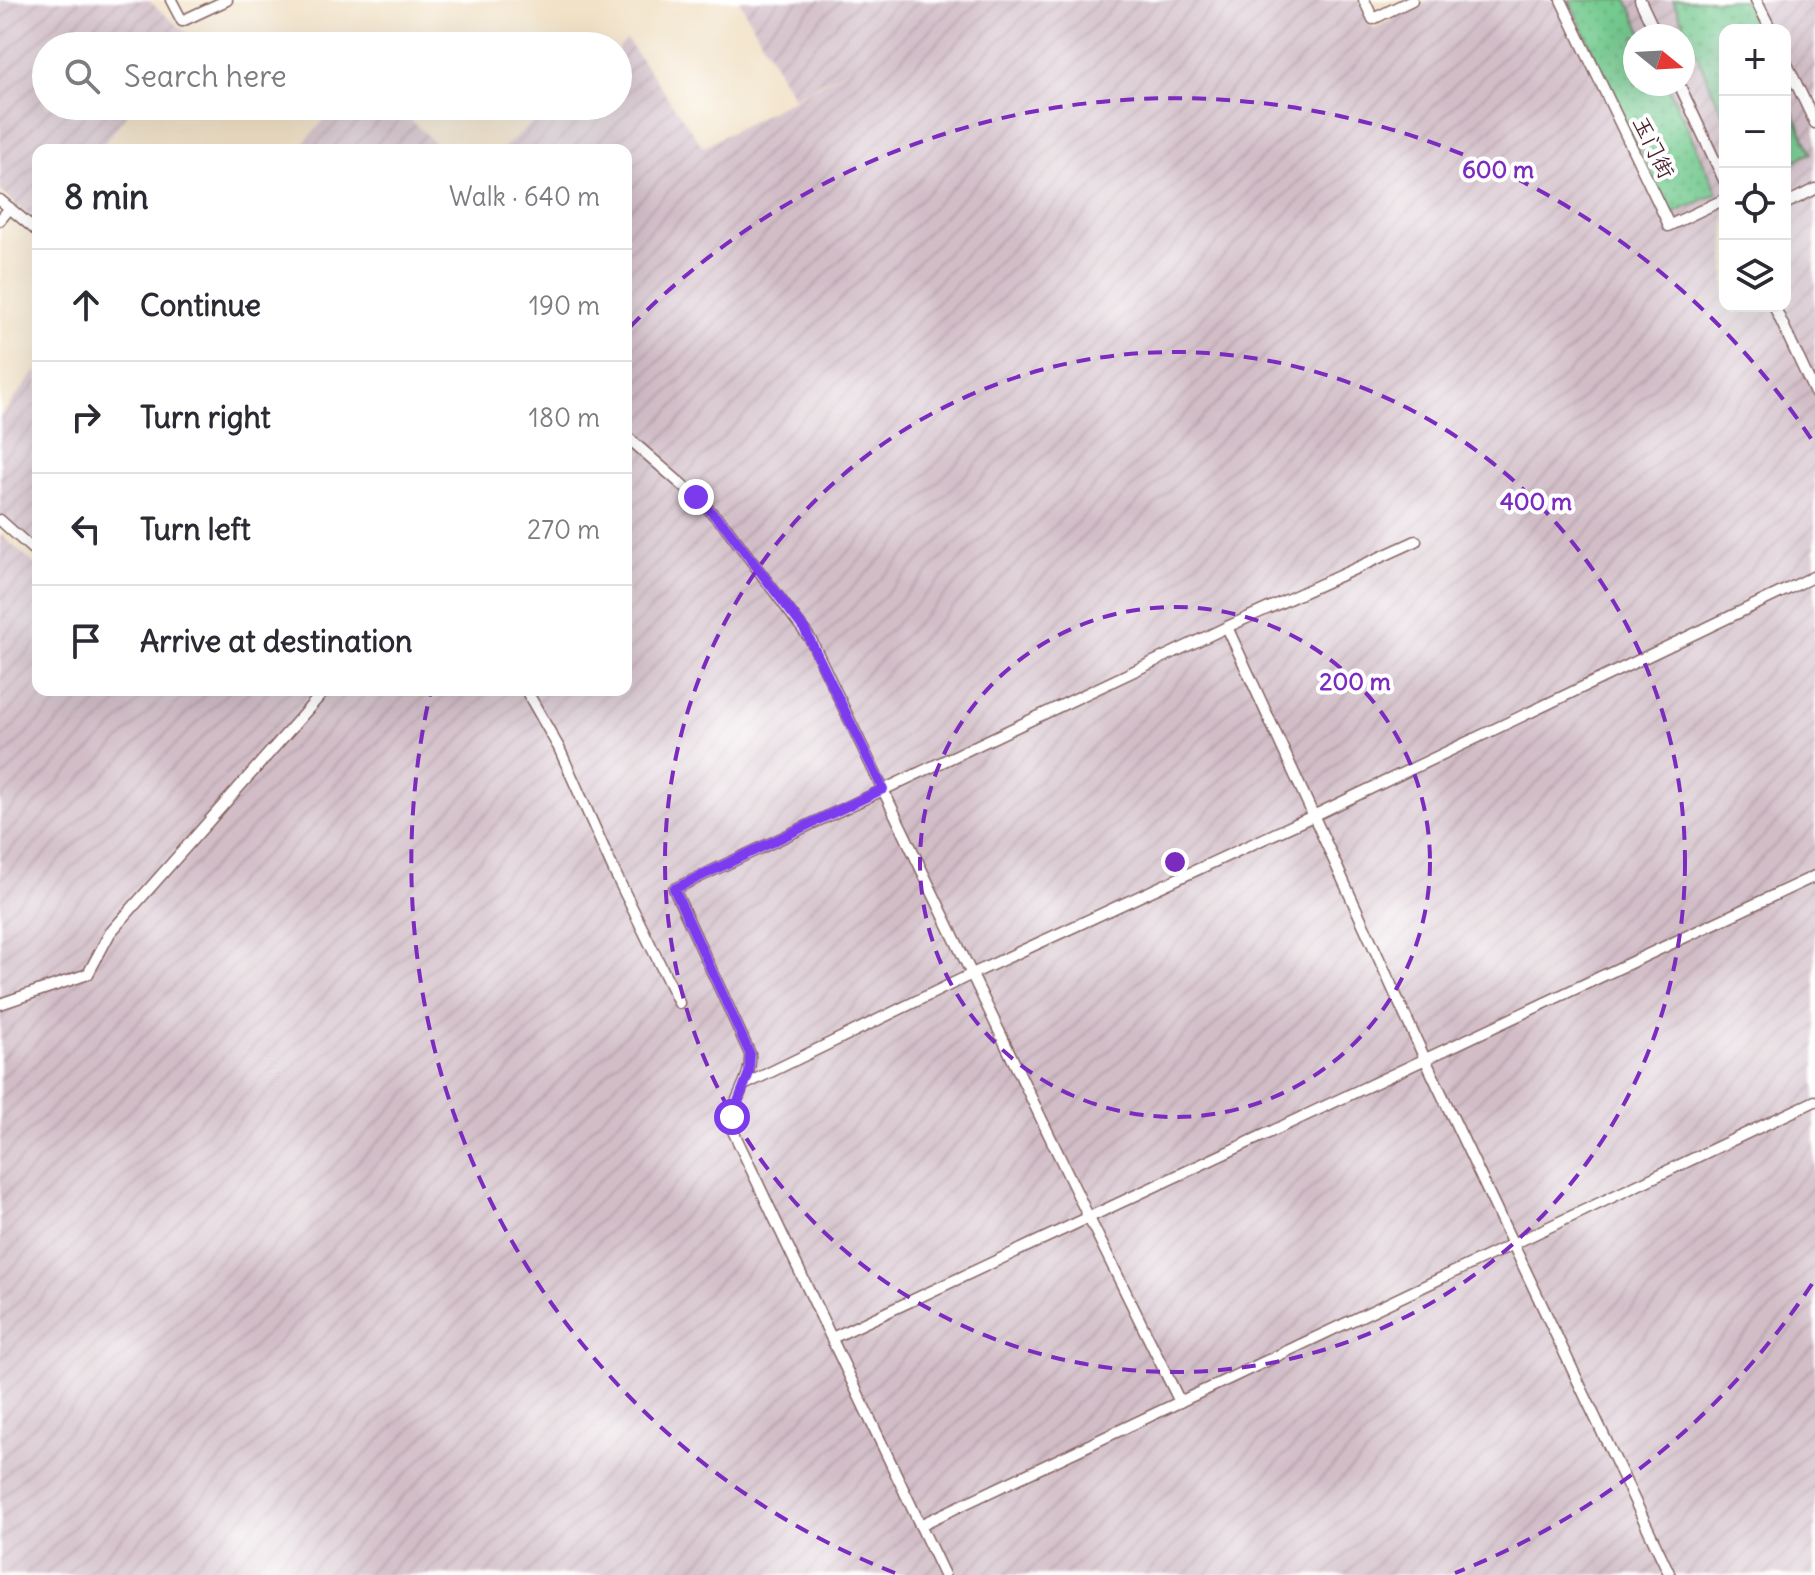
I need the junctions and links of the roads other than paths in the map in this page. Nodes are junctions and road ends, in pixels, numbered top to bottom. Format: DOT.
graph roads {
  1 [pos="171,0"];
  2 [pos="227,0"];
  3 [pos="1364,0"];
  4 [pos="1412,0"];
  5 [pos="1561,0"];
  6 [pos="1640,0"];
  7 [pos="1756,0"];
  8 [pos="1651,24"];
  9 [pos="1768,24"];
  10 [pos="1791,73"];
  11 [pos="1685,96"];
  12 [pos="1815,123"];
  13 [pos="1719,169"];
  14 [pos="1815,189"];
  15 [pos="0,200"];
  16 [pos="1791,201"];
  17 [pos="1719,202"];
  18 [pos="10,208"];
  19 [pos="0,220"];
  20 [pos="32,227"];
  21 [pos="1777,312"];
  22 [pos="1815,393"];
  23 [pos="632,441"];
  24 [pos="0,520"];
  25 [pos="1416,541"];
  26 [pos="32,549"];
  27 [pos="1815,576"];
  28 [pos="1227,627"];
  29 [pos="320,696"];
  30 [pos="529,696"];
  31 [pos="883,789"];
  32 [pos="1313,816"];
  33 [pos="1815,876"];
  34 [pos="972,974"];
  35 [pos="679,1003"];
  36 [pos="0,1004"];
  37 [pos="1425,1059"];
  38 [pos="744,1085"];
  39 [pos="1815,1101"];
  40 [pos="1089,1218"];
  41 [pos="1514,1244"];
  42 [pos="832,1338"];
  43 [pos="1180,1402"];
  44 [pos="920,1525"];
  45 [pos="944,1575"];
  46 [pos="1670,1575"];
  1 -- 2 [label="street"];
  3 -- 4 [label="street"];
  5 -- 17 [label="street, 玉门街"];
  6 -- 8 [label="street"];
  7 -- 9 [label="street"];
  10 -- 12 [label="street"];
  11 -- 13 [label="street"];
  14 -- 16 [label="street"];
  15 -- 18 [label="street"];
  18 -- 19 [label="street"];
  18 -- 20 [label="street"];
  21 -- 22 [label="street"];
  23 -- 31 [label="street"];
  24 -- 26 [label="street"];
  25 -- 28 [label="street"];
  27 -- 32 [label="street"];
  28 -- 31 [label="street"];
  28 -- 32 [label="street"];
  29 -- 36 [label="street"];
  30 -- 35 [label="street"];
  31 -- 34 [label="street"];
  31 -- 38 [label="street"];
  32 -- 34 [label="street"];
  32 -- 37 [label="street"];
  33 -- 37 [label="street"];
  34 -- 38 [label="street"];
  34 -- 40 [label="street"];
  37 -- 40 [label="street"];
  37 -- 41 [label="street"];
  38 -- 42 [label="street"];
  39 -- 41 [label="street"];
  40 -- 42 [label="street"];
  40 -- 43 [label="street"];
  41 -- 43 [label="street"];
  41 -- 46 [label="street"];
  42 -- 44 [label="street"];
  43 -- 44 [label="street"];
  44 -- 45 [label="street"];
}
